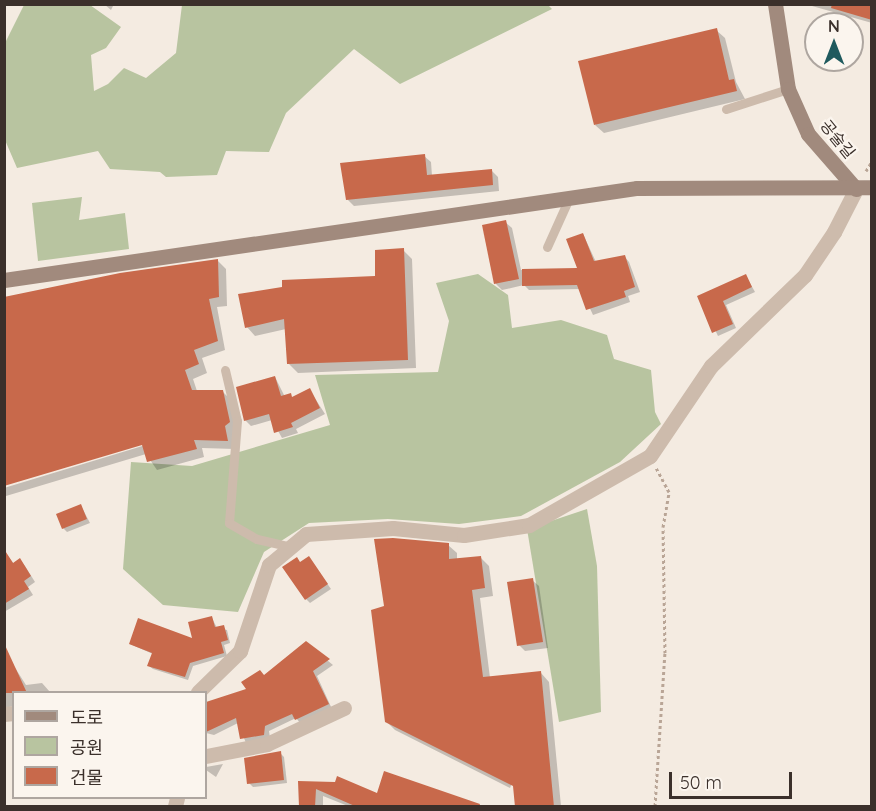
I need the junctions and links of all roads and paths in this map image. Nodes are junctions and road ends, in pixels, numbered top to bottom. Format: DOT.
graph roads {
  1 [pos="775,4"];
  2 [pos="788,89"];
  3 [pos="726,109"];
  4 [pos="864,188"];
  5 [pos="570,196"];
  6 [pos="547,247"];
  7 [pos="4,280"];
  8 [pos="225,370"];
  9 [pos="650,456"];
  10 [pos="291,547"];
  11 [pos="200,691"];
  12 [pos="344,708"];
  13 [pos="207,756"];
  14 [pos="655,807"];
  1 -- 2 [label="street, 공술길"];
  2 -- 3 [label="lane"];
  2 -- 4 [label="street, 공술길"];
  4 -- 5 [label="street"];
  4 -- 9 [label="street"];
  5 -- 6 [label="lane"];
  5 -- 7 [label="street"];
  8 -- 10 [label="lane"];
  9 -- 10 [label="street"];
  9 -- 14 [label="path"];
  10 -- 11 [label="street"];
  12 -- 13 [label="street"];
}
